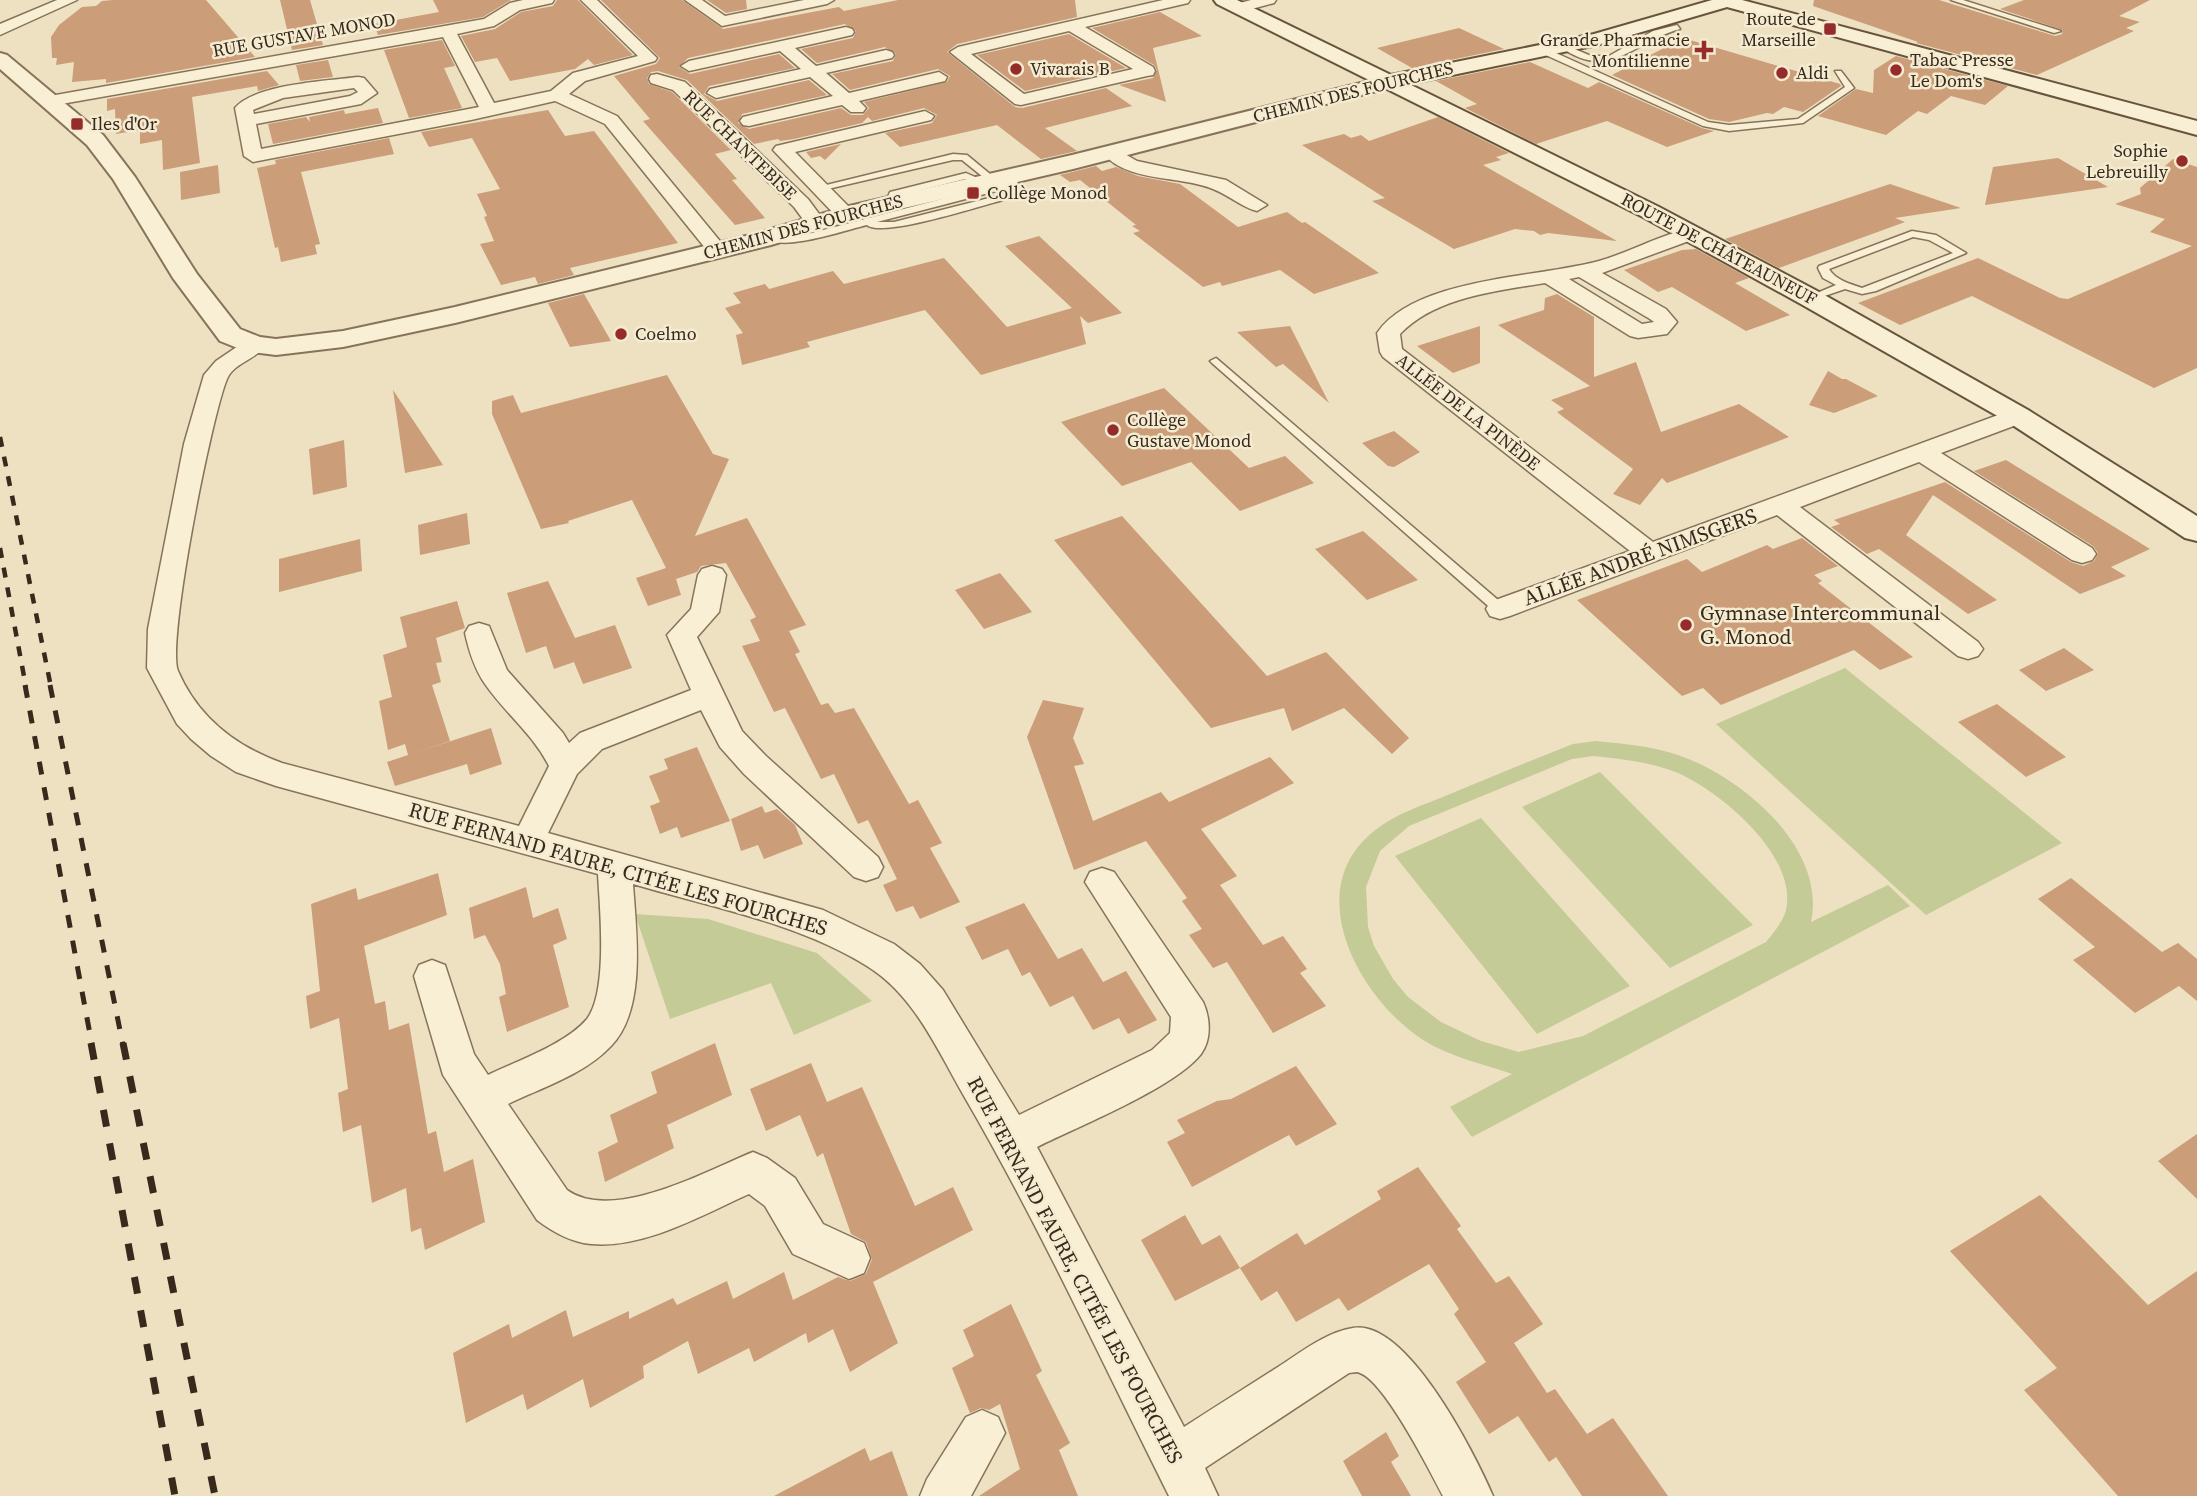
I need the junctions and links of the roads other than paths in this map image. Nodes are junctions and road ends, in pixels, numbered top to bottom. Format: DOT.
graph roads {
  1 [pos="70,0"];
  2 [pos="547,0"];
  3 [pos="588,0"];
  4 [pos="692,0"];
  5 [pos="762,0"];
  6 [pos="827,0"];
  7 [pos="1183,0"];
  8 [pos="1269,0"];
  9 [pos="1955,0"];
  10 [pos="1727,1"];
  11 [pos="1230,4"];
  12 [pos="784,8"];
  13 [pos="1072,26"];
  14 [pos="1677,27"];
  15 [pos="0,30"];
  16 [pos="2057,31"];
  17 [pos="448,32"];
  18 [pos="846,32"];
  19 [pos="783,46"];
  20 [pos="1563,46"];
  21 [pos="1542,50"];
  22 [pos="886,55"];
  23 [pos="0,59"];
  24 [pos="689,66"];
  25 [pos="814,71"];
  26 [pos="1838,73"];
  27 [pos="939,77"];
  28 [pos="657,79"];
  29 [pos="1389,82"];
  30 [pos="716,93"];
  31 [pos="557,95"];
  32 [pos="845,98"];
  33 [pos="50,101"];
  34 [pos="489,109"];
  35 [pos="925,116"];
  36 [pos="246,121"];
  37 [pos="749,121"];
  38 [pos="879,127"];
  39 [pos="2197,128"];
  40 [pos="1111,152"];
  41 [pos="999,180"];
  42 [pos="819,188"];
  43 [pos="1257,205"];
  44 [pos="848,220"];
  45 [pos="815,222"];
  46 [pos="1690,234"];
  47 [pos="762,240"];
  48 [pos="717,250"];
  49 [pos="1583,271"];
  50 [pos="1550,277"];
  51 [pos="1844,286"];
  52 [pos="1810,298"];
  53 [pos="255,345"];
  54 [pos="1216,361"];
  55 [pos="2018,416"];
  56 [pos="1923,453"];
  57 [pos="1781,505"];
  58 [pos="2197,531"];
  59 [pos="1650,553"];
  60 [pos="2082,554"];
  61 [pos="712,575"];
  62 [pos="1500,609"];
  63 [pos="479,633"];
  64 [pos="1968,649"];
  65 [pos="708,695"];
  66 [pos="565,766"];
  67 [pos="527,842"];
  68 [pos="615,865"];
  69 [pos="866,867"];
  70 [pos="1102,882"];
  71 [pos="432,976"];
  72 [pos="479,1098"];
  73 [pos="1011,1139"];
  74 [pos="849,1258"];
  75 [pos="982,1433"];
  76 [pos="1185,1478"];
  77 [pos="944,1496"];
  78 [pos="1469,1496"];
  1 -- 15 [label="street"];
  2 -- 17 [label="street, RUE GUSTAVE MONOD"];
  3 -- 31 [label="street"];
  4 -- 12 [label="street"];
  5 -- 12 [label="street"];
  6 -- 12 [label="street"];
  7 -- 13 [label="street"];
  8 -- 11 [label="street"];
  9 -- 16 [label="lane"];
  10 -- 20 [label="main road, CHEMIN DES FOURCHES"];
  10 -- 39 [label="main road"];
  11 -- 29 [label="main road, ROUTE DE CHÂTEAUNEUF"];
  13 -- 13 [label="street"];
  14 -- 20 [label="lane"];
  17 -- 33 [label="street, RUE GUSTAVE MONOD"];
  17 -- 34 [label="street"];
  18 -- 19 [label="street"];
  19 -- 24 [label="street"];
  19 -- 25 [label="street"];
  20 -- 21 [label="main road, CHEMIN DES FOURCHES"];
  21 -- 26 [label="lane"];
  21 -- 29 [label="main road, CHEMIN DES FOURCHES"];
  22 -- 25 [label="street"];
  23 -- 33 [label="main road, CHEMIN DES FOURCHES"];
  25 -- 30 [label="street"];
  25 -- 32 [label="street"];
  27 -- 32 [label="street"];
  28 -- 45 [label="street, RUE CHANTEBISE"];
  29 -- 40 [label="main road, CHEMIN DES FOURCHES"];
  29 -- 46 [label="main road, ROUTE DE CHÂTEAUNEUF"];
  31 -- 34 [label="street"];
  31 -- 48 [label="street"];
  32 -- 37 [label="street"];
  32 -- 38 [label="street"];
  33 -- 53 [label="main road, CHEMIN DES FOURCHES"];
  34 -- 36 [label="street"];
  35 -- 38 [label="street"];
  36 -- 36 [label="street"];
  38 -- 42 [label="street"];
  40 -- 41 [label="main road, CHEMIN DES FOURCHES"];
  40 -- 43 [label="street"];
  41 -- 42 [label="lane"];
  41 -- 44 [label="lane"];
  41 -- 44 [label="main road, CHEMIN DES FOURCHES"];
  42 -- 44 [label="street"];
  44 -- 45 [label="main road, CHEMIN DES FOURCHES"];
  44 -- 47 [label="lane"];
  45 -- 47 [label="main road, CHEMIN DES FOURCHES"];
  46 -- 49 [label="street, ALLÉE DE LA PINÈDE"];
  46 -- 52 [label="main road, ROUTE DE CHÂTEAUNEUF"];
  47 -- 48 [label="main road, CHEMIN DES FOURCHES"];
  48 -- 53 [label="main road, CHEMIN DES FOURCHES"];
  49 -- 50 [label="street, ALLÉE DE LA PINÈDE"];
  49 -- 50 [label="street"];
  50 -- 59 [label="street, ALLÉE DE LA PINÈDE"];
  51 -- 51 [label="lane"];
  51 -- 52 [label="lane"];
  52 -- 55 [label="main road, ROUTE DE CHÂTEAUNEUF"];
  53 -- 67 [label="street, RUE FERNAND FAURE, CITÉE LES FOURCHES"];
  54 -- 62 [label="lane"];
  55 -- 56 [label="street, ALLÉE ANDRÉ NIMSGERS"];
  55 -- 58 [label="main road, ROUTE DE CHÂTEAUNEUF"];
  56 -- 57 [label="street, ALLÉE ANDRÉ NIMSGERS"];
  56 -- 60 [label="street"];
  57 -- 59 [label="street, ALLÉE ANDRÉ NIMSGERS"];
  57 -- 64 [label="street, ALLÉE ANDRÉ NIMSGERS"];
  59 -- 62 [label="street, ALLÉE ANDRÉ NIMSGERS"];
  61 -- 65 [label="street"];
  63 -- 66 [label="street"];
  65 -- 66 [label="street"];
  65 -- 69 [label="street"];
  66 -- 67 [label="street"];
  67 -- 68 [label="street, RUE FERNAND FAURE, CITÉE LES FOURCHES"];
  68 -- 72 [label="street"];
  68 -- 73 [label="street, RUE FERNAND FAURE, CITÉE LES FOURCHES"];
  70 -- 73 [label="street"];
  71 -- 72 [label="street"];
  72 -- 74 [label="street"];
  73 -- 76 [label="street, RUE FERNAND FAURE, CITÉE LES FOURCHES"];
  75 -- 77 [label="street"];
  76 -- 78 [label="street"];
}
